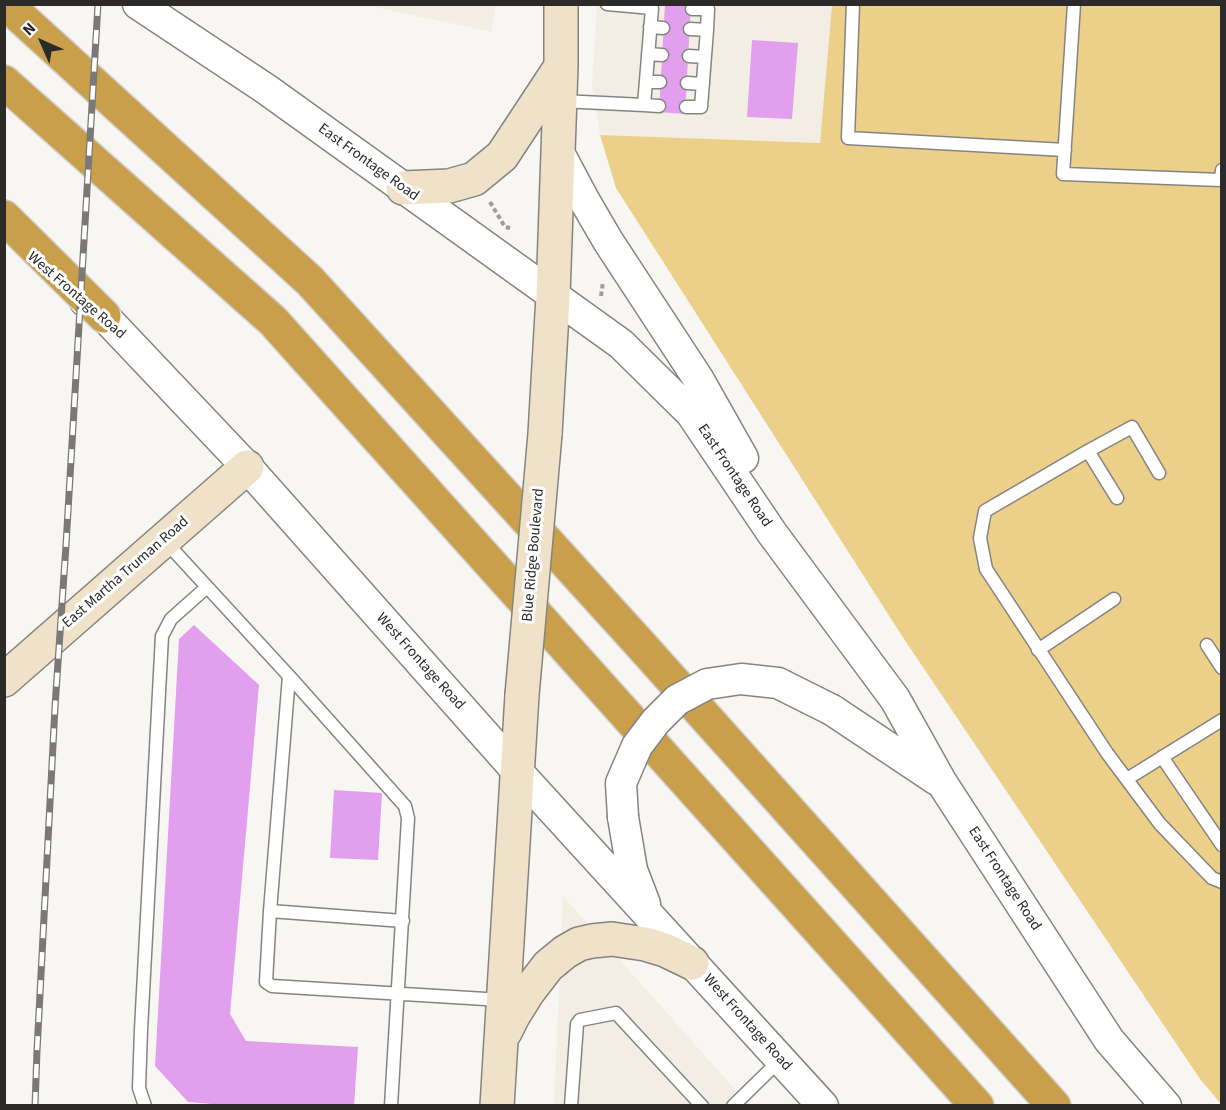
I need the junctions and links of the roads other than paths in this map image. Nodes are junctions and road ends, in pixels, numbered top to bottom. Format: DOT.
graph roads {
  1 [pos="6,4"];
  2 [pos="138,4"];
  3 [pos="561,4"];
  4 [pos="607,4"];
  5 [pos="853,4"];
  6 [pos="1074,4"];
  7 [pos="692,9"];
  8 [pos="690,29"];
  9 [pos="707,30"];
  10 [pos="648,54"];
  11 [pos="662,55"];
  12 [pos="689,56"];
  13 [pos="705,57"];
  14 [pos="561,66"];
  15 [pos="4,82"];
  16 [pos="646,82"];
  17 [pos="660,82"];
  18 [pos="687,84"];
  19 [pos="703,84"];
  20 [pos="559,101"];
  21 [pos="644,105"];
  22 [pos="659,106"];
  23 [pos="686,106"];
  24 [pos="557,148"];
  25 [pos="1065,150"];
  26 [pos="1221,170"];
  27 [pos="404,188"];
  28 [pos="4,217"];
  29 [pos="4,234"];
  30 [pos="553,296"];
  31 [pos="104,316"];
  32 [pos="1088,451"];
  33 [pos="247,467"];
  34 [pos="1159,473"];
  35 [pos="1117,498"];
  36 [pos="772,533"];
  37 [pos="164,540"];
  38 [pos="207,587"];
  39 [pos="1114,599"];
  40 [pos="1207,645"];
  41 [pos="1038,650"];
  42 [pos="1221,668"];
  43 [pos="289,676"];
  44 [pos="4,680"];
  45 [pos="1221,720"];
  46 [pos="1162,757"];
  47 [pos="517,771"];
  48 [pos="1127,779"];
  49 [pos="942,783"];
  50 [pos="1221,845"];
  51 [pos="1221,882"];
  52 [pos="270,911"];
  53 [pos="651,918"];
  54 [pos="402,921"];
  55 [pos="692,963"];
  56 [pos="398,994"];
  57 [pos="503,1000"];
  58 [pos="894,1011"];
  59 [pos="500,1042"];
  60 [pos="781,1060"];
  61 [pos="145,1106"];
  62 [pos="391,1106"];
  63 [pos="497,1106"];
  64 [pos="571,1106"];
  65 [pos="702,1106"];
  66 [pos="733,1106"];
  67 [pos="823,1106"];
  68 [pos="955,1106"];
  69 [pos="977,1106"];
  70 [pos="1054,1106"];
  71 [pos="1166,1106"];
  1 -- 70 [label="highway"];
  2 -- 27 [label="street, East Frontage Road"];
  3 -- 14 [label="main road, Blue Ridge Boulevard"];
  4 -- 10 [label="lane"];
  5 -- 25 [label="lane"];
  6 -- 25 [label="lane"];
  7 -- 9 [label="lane"];
  8 -- 9 [label="lane"];
  9 -- 13 [label="lane"];
  10 -- 11 [label="lane"];
  10 -- 16 [label="lane"];
  12 -- 13 [label="lane"];
  13 -- 19 [label="lane"];
  14 -- 20 [label="main road, Blue Ridge Boulevard"];
  14 -- 27 [label="main road"];
  15 -- 58 [label="highway"];
  16 -- 17 [label="lane"];
  16 -- 21 [label="lane"];
  18 -- 19 [label="lane"];
  19 -- 23 [label="lane"];
  20 -- 21 [label="lane"];
  20 -- 24 [label="main road, Blue Ridge Boulevard"];
  21 -- 22 [label="lane"];
  24 -- 30 [label="main road, Blue Ridge Boulevard"];
  24 -- 36 [label="street"];
  25 -- 26 [label="lane"];
  27 -- 30 [label="street, East Frontage Road"];
  28 -- 31 [label="highway"];
  29 -- 31 [label="street, West Frontage Road"];
  30 -- 36 [label="street, East Frontage Road"];
  30 -- 47 [label="main road, Blue Ridge Boulevard, bridge"];
  31 -- 33 [label="street, West Frontage Road"];
  32 -- 34 [label="lane"];
  32 -- 35 [label="lane"];
  32 -- 41 [label="lane"];
  33 -- 37 [label="main road, East Martha Truman Road"];
  33 -- 47 [label="street, West Frontage Road"];
  36 -- 49 [label="street, East Frontage Road"];
  37 -- 38 [label="lane"];
  37 -- 44 [label="main road, East Martha Truman Road"];
  38 -- 43 [label="lane"];
  38 -- 61 [label="lane"];
  39 -- 41 [label="lane"];
  40 -- 42 [label="lane"];
  41 -- 48 [label="lane"];
  43 -- 52 [label="lane"];
  43 -- 54 [label="lane"];
  45 -- 46 [label="lane"];
  46 -- 48 [label="lane"];
  46 -- 50 [label="lane"];
  47 -- 53 [label="street, West Frontage Road"];
  47 -- 57 [label="main road, Blue Ridge Boulevard"];
  48 -- 51 [label="lane"];
  49 -- 53 [label="street, bridge"];
  49 -- 71 [label="street, East Frontage Road"];
  52 -- 54 [label="lane"];
  52 -- 56 [label="lane"];
  53 -- 55 [label="street, West Frontage Road"];
  54 -- 56 [label="lane"];
  55 -- 59 [label="main road"];
  55 -- 60 [label="street, West Frontage Road"];
  56 -- 57 [label="lane"];
  56 -- 62 [label="lane"];
  57 -- 59 [label="main road, Blue Ridge Boulevard"];
  58 -- 68 [label="highway"];
  58 -- 69 [label="highway"];
  59 -- 63 [label="main road, Blue Ridge Boulevard"];
  60 -- 66 [label="lane"];
  60 -- 67 [label="street, West Frontage Road"];
  64 -- 65 [label="lane"];
}
